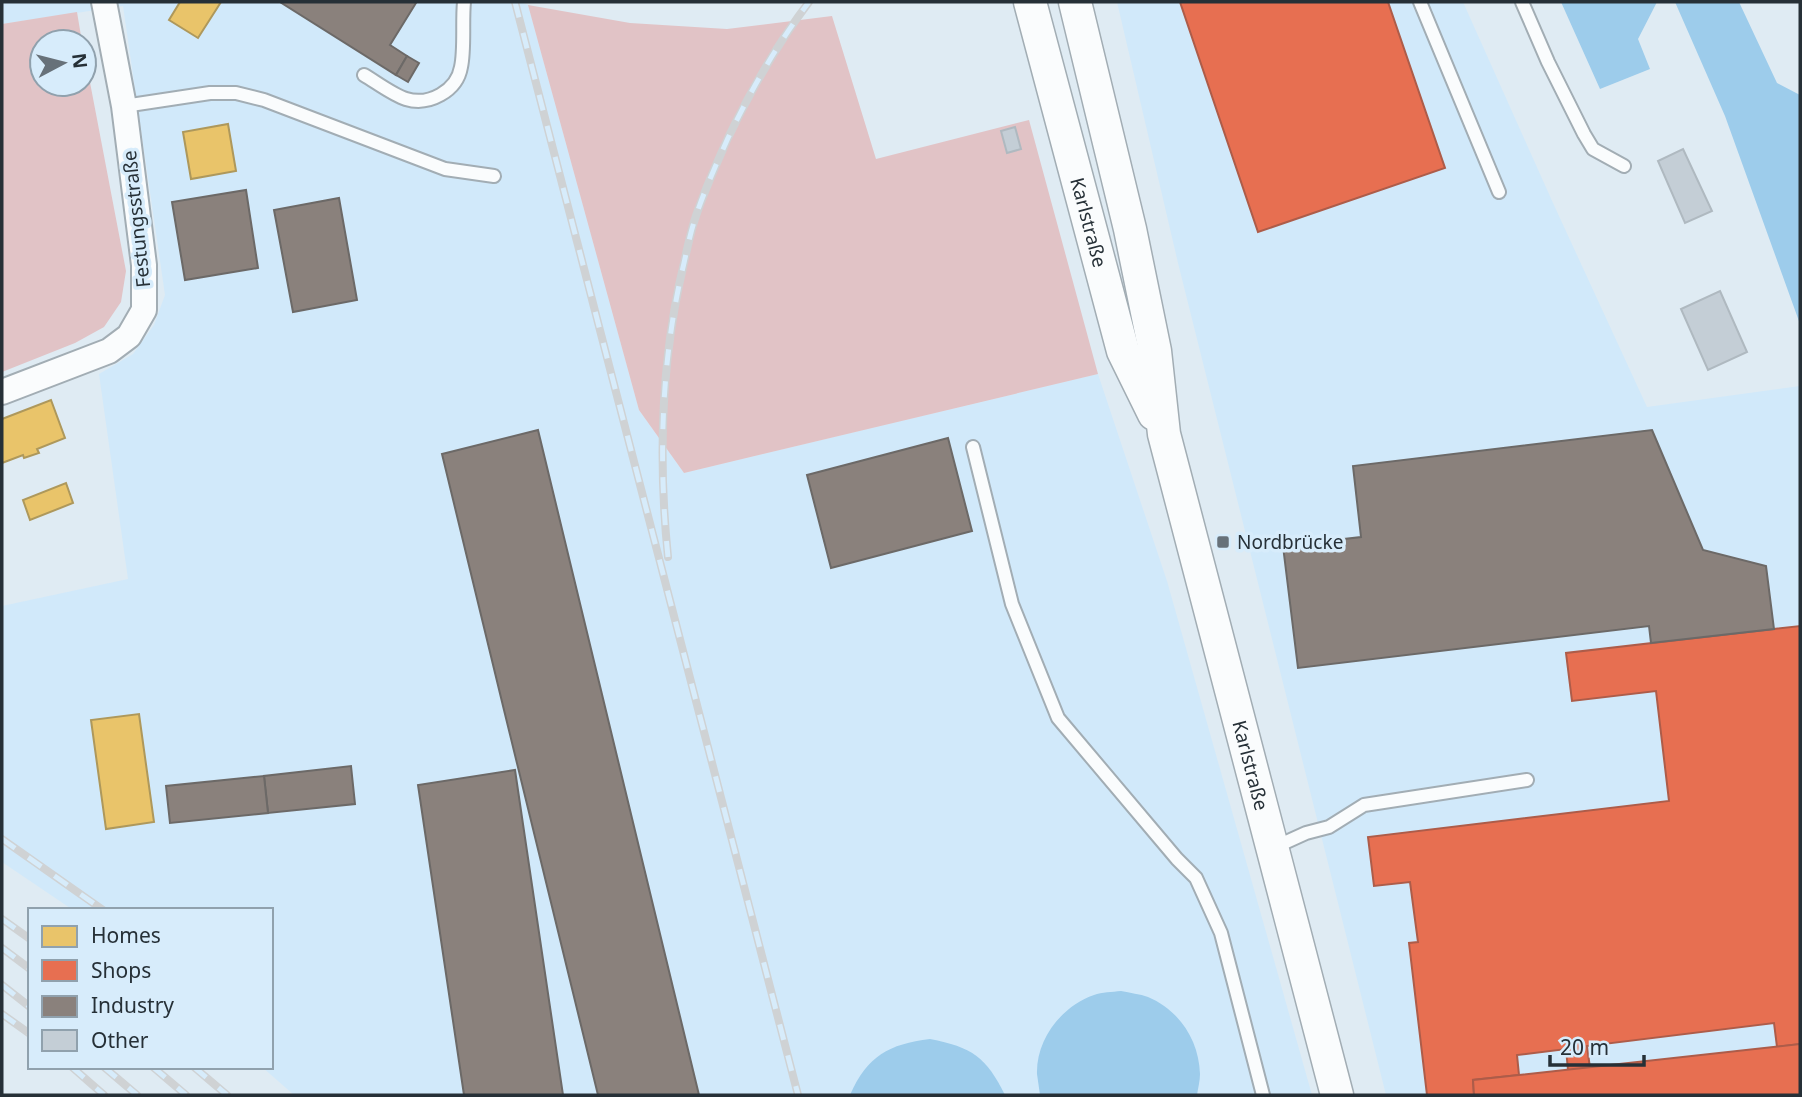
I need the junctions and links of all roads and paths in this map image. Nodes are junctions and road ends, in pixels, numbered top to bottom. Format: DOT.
graph roads {
  1 [pos="104,2"];
  2 [pos="464,2"];
  3 [pos="1030,2"];
  4 [pos="1075,2"];
  5 [pos="1420,2"];
  6 [pos="1522,2"];
  7 [pos="364,75"];
  8 [pos="124,106"];
  9 [pos="1625,166"];
  10 [pos="494,176"];
  11 [pos="1499,192"];
  12 [pos="2,392"];
  13 [pos="1164,434"];
  14 [pos="972,447"];
  15 [pos="1527,780"];
  16 [pos="1273,848"];
  17 [pos="1263,1095"];
  18 [pos="1337,1095"];
  1 -- 8 [label="street, Festungsstraße"];
  2 -- 7 [label="lane"];
  3 -- 13 [label="street, Karlstraße"];
  4 -- 13 [label="street, Karlstraße"];
  5 -- 11 [label="lane"];
  6 -- 9 [label="lane"];
  8 -- 10 [label="lane"];
  8 -- 12 [label="street, Festungsstraße"];
  13 -- 16 [label="street, Karlstraße"];
  14 -- 17 [label="lane"];
  15 -- 16 [label="lane"];
  16 -- 18 [label="street, Karlstraße"];
}
